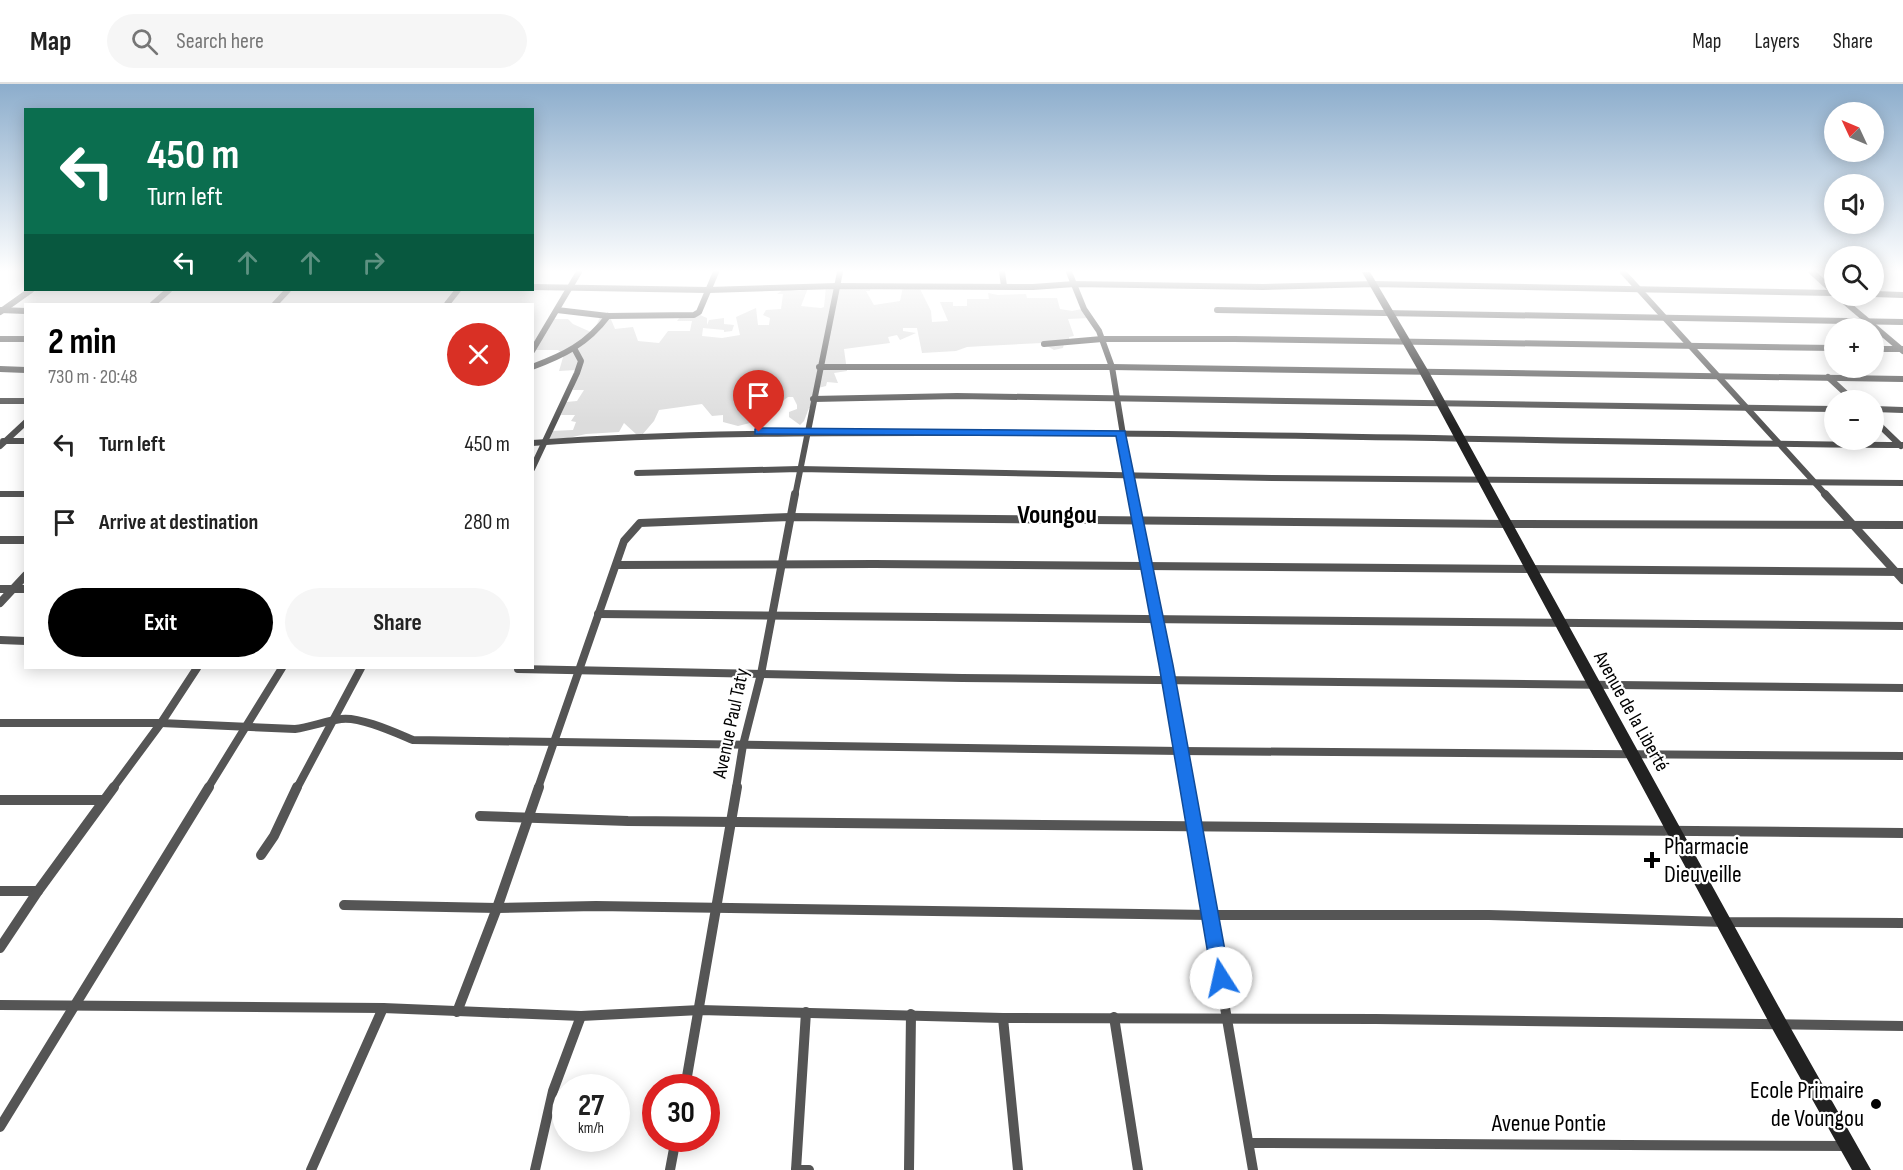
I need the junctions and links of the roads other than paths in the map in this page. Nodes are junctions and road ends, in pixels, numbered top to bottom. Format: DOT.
graph roads {
  1 [pos="549,323"];
  2 [pos="604,323"];
  3 [pos="828,323"];
  4 [pos="1092,323"];
  5 [pos="1396,323"];
  6 [pos="1668,323"];
  7 [pos="1884,335"];
  8 [pos="0,339"];
  9 [pos="24,339"];
  10 [pos="1102,339"];
  11 [pos="1406,341"];
  12 [pos="1044,344"];
  13 [pos="1690,346"];
  14 [pos="534,348"];
  15 [pos="1824,348"];
  16 [pos="1884,349"];
  17 [pos="576,350"];
  18 [pos="1902,350"];
  19 [pos="534,367"];
  20 [pos="819,367"];
  21 [pos="1112,367"];
  22 [pos="0,369"];
  23 [pos="24,370"];
  24 [pos="1424,372"];
  25 [pos="1717,377"];
  26 [pos="1824,377"];
  27 [pos="1829,378"];
  28 [pos="1866,378"];
  29 [pos="1903,379"];
  30 [pos="1842,390"];
  31 [pos="813,399"];
  32 [pos="1116,399"];
  33 [pos="0,401"];
  34 [pos="24,401"];
  35 [pos="1440,403"];
  36 [pos="1747,409"];
  37 [pos="1824,409"];
  38 [pos="1884,410"];
  39 [pos="1903,410"];
  40 [pos="24,424"];
  41 [pos="1884,429"];
  42 [pos="807,433"];
  43 [pos="1121,433"];
  44 [pos="1461,440"];
  45 [pos="24,441"];
  46 [pos="546,441"];
  47 [pos="2,442"];
  48 [pos="534,442"];
  49 [pos="1780,445"];
  50 [pos="1902,446"];
  51 [pos="534,465"];
  52 [pos="799,469"];
  53 [pos="637,473"];
  54 [pos="1129,476"];
  55 [pos="1483,481"];
  56 [pos="1815,483"];
  57 [pos="1903,483"];
  58 [pos="0,494"];
  59 [pos="24,494"];
  60 [pos="790,517"];
  61 [pos="1139,520"];
  62 [pos="1506,524"];
  63 [pos="1855,525"];
  64 [pos="1903,525"];
  65 [pos="0,540"];
  66 [pos="24,540"];
  67 [pos="617,565"];
  68 [pos="782,565"];
  69 [pos="1148,567"];
  70 [pos="1531,568"];
  71 [pos="1900,572"];
  72 [pos="24,577"];
  73 [pos="1903,580"];
  74 [pos="0,589"];
  75 [pos="13,589"];
  76 [pos="24,589"];
  77 [pos="0,603"];
  78 [pos="773,613"];
  79 [pos="598,614"];
  80 [pos="1158,620"];
  81 [pos="1562,621"];
  82 [pos="1903,626"];
  83 [pos="0,640"];
  84 [pos="24,641"];
  85 [pos="196,669"];
  86 [pos="281,669"];
  87 [pos="360,669"];
  88 [pos="518,669"];
  89 [pos="578,669"];
  90 [pos="761,674"];
  91 [pos="1169,680"];
  92 [pos="1594,683"];
  93 [pos="1903,688"];
  94 [pos="332,721"];
  95 [pos="0,723"];
  96 [pos="161,723"];
  97 [pos="245,725"];
  98 [pos="555,740"];
  99 [pos="742,745"];
  100 [pos="1181,751"];
  101 [pos="1634,754"];
  102 [pos="1903,756"];
  103 [pos="0,800"];
  104 [pos="104,800"];
  105 [pos="480,816"];
  106 [pos="526,818"];
  107 [pos="731,822"];
  108 [pos="1194,828"];
  109 [pos="1674,830"];
  110 [pos="1903,832"];
  111 [pos="261,855"];
  112 [pos="0,891"];
  113 [pos="38,891"];
  114 [pos="344,905"];
  115 [pos="497,908"];
  116 [pos="715,909"];
  117 [pos="1210,915"];
  118 [pos="1725,922"];
  119 [pos="1903,924"];
  120 [pos="0,948"];
  121 [pos="0,1005"];
  122 [pos="76,1006"];
  123 [pos="383,1008"];
  124 [pos="700,1010"];
  125 [pos="457,1012"];
  126 [pos="806,1012"];
  127 [pos="911,1014"];
  128 [pos="581,1016"];
  129 [pos="1114,1017"];
  130 [pos="1003,1018"];
  131 [pos="1227,1018"];
  132 [pos="1779,1024"];
  133 [pos="1903,1026"];
  134 [pos="688,1074"];
  135 [pos="0,1126"];
  136 [pos="1249,1143"];
  137 [pos="1849,1146"];
  138 [pos="673,1152"];
  139 [pos="311,1170"];
  140 [pos="535,1170"];
  141 [pos="670,1170"];
  142 [pos="796,1170"];
  143 [pos="809,1170"];
  144 [pos="909,1170"];
  145 [pos="1018,1170"];
  146 [pos="1138,1170"];
  147 [pos="1253,1170"];
  148 [pos="1862,1170"];
  1 -- 14 [label="street"];
  2 -- 17 [label="street"];
  3 -- 20 [label="street, Avenue Paul Taty"];
  4 -- 10 [label="street"];
  5 -- 11 [label="street, Avenue de la Liberté"];
  6 -- 13 [label="street"];
  7 -- 18 [label="street"];
  8 -- 9 [label="street"];
  10 -- 11 [label="street"];
  10 -- 12 [label="street"];
  10 -- 21 [label="street"];
  11 -- 13 [label="street"];
  11 -- 24 [label="street, Avenue de la Liberté"];
  13 -- 15 [label="street"];
  13 -- 25 [label="street"];
  16 -- 18 [label="street"];
  17 -- 19 [label="street"];
  17 -- 46 [label="street"];
  20 -- 21 [label="street"];
  20 -- 31 [label="street, Avenue Paul Taty"];
  21 -- 24 [label="street"];
  21 -- 32 [label="street"];
  22 -- 23 [label="street"];
  24 -- 25 [label="street"];
  24 -- 35 [label="street, Avenue de la Liberté"];
  25 -- 26 [label="street"];
  25 -- 36 [label="street"];
  27 -- 30 [label="street"];
  28 -- 29 [label="street"];
  31 -- 32 [label="street"];
  31 -- 42 [label="street, Avenue Paul Taty"];
  32 -- 35 [label="street"];
  32 -- 43 [label="street"];
  33 -- 34 [label="street"];
  35 -- 36 [label="street"];
  35 -- 44 [label="street, Avenue de la Liberté"];
  36 -- 37 [label="street"];
  36 -- 49 [label="street"];
  38 -- 39 [label="street"];
  40 -- 47 [label="street"];
  41 -- 50 [label="street"];
  42 -- 43 [label="street"];
  42 -- 46 [label="street"];
  42 -- 52 [label="street, Avenue Paul Taty"];
  43 -- 44 [label="street"];
  43 -- 54 [label="street"];
  44 -- 49 [label="street"];
  44 -- 55 [label="street, Avenue de la Liberté"];
  45 -- 47 [label="street"];
  46 -- 48 [label="street"];
  46 -- 51 [label="street"];
  49 -- 50 [label="street"];
  49 -- 56 [label="street"];
  52 -- 53 [label="street"];
  52 -- 54 [label="street"];
  52 -- 60 [label="street, Avenue Paul Taty"];
  54 -- 55 [label="street"];
  54 -- 61 [label="street"];
  55 -- 56 [label="street"];
  55 -- 62 [label="street, Avenue de la Liberté"];
  56 -- 57 [label="street"];
  56 -- 63 [label="street"];
  58 -- 59 [label="street"];
  60 -- 61 [label="street"];
  60 -- 67 [label="street"];
  60 -- 68 [label="street, Avenue Paul Taty"];
  61 -- 62 [label="street"];
  61 -- 69 [label="street"];
  62 -- 63 [label="street"];
  62 -- 70 [label="street, Avenue de la Liberté"];
  63 -- 64 [label="street"];
  63 -- 71 [label="street"];
  65 -- 66 [label="street"];
  67 -- 68 [label="street"];
  67 -- 79 [label="street"];
  68 -- 69 [label="street"];
  68 -- 78 [label="street, Avenue Paul Taty"];
  69 -- 70 [label="street"];
  69 -- 80 [label="street"];
  70 -- 71 [label="street"];
  70 -- 81 [label="street, Avenue de la Liberté"];
  71 -- 73 [label="street"];
  72 -- 75 [label="street"];
  74 -- 75 [label="street"];
  75 -- 76 [label="street"];
  75 -- 77 [label="street"];
  78 -- 79 [label="street"];
  78 -- 80 [label="street"];
  78 -- 90 [label="street, Avenue Paul Taty"];
  79 -- 89 [label="street"];
  80 -- 81 [label="street"];
  80 -- 91 [label="street"];
  81 -- 82 [label="street"];
  81 -- 92 [label="street, Avenue de la Liberté"];
  83 -- 84 [label="street"];
  85 -- 96 [label="street"];
  86 -- 97 [label="street"];
  87 -- 94 [label="street"];
  88 -- 89 [label="street"];
  89 -- 90 [label="street"];
  89 -- 98 [label="street"];
  90 -- 91 [label="street"];
  90 -- 99 [label="street, Avenue Paul Taty"];
  91 -- 92 [label="street"];
  91 -- 100 [label="street"];
  92 -- 93 [label="street"];
  92 -- 101 [label="street, Avenue de la Liberté"];
  94 -- 97 [label="street"];
  94 -- 98 [label="street"];
  94 -- 111 [label="street"];
  95 -- 96 [label="street"];
  96 -- 97 [label="street"];
  96 -- 104 [label="street"];
  97 -- 122 [label="street"];
  98 -- 99 [label="street"];
  98 -- 106 [label="street"];
  99 -- 100 [label="street"];
  99 -- 107 [label="street, Avenue Paul Taty"];
  100 -- 101 [label="street"];
  100 -- 108 [label="street"];
  101 -- 102 [label="street"];
  101 -- 109 [label="street, Avenue de la Liberté"];
  103 -- 104 [label="street"];
  104 -- 113 [label="street"];
  105 -- 106 [label="street"];
  106 -- 107 [label="street"];
  106 -- 115 [label="street"];
  107 -- 108 [label="street"];
  107 -- 116 [label="street, Avenue Paul Taty"];
  108 -- 109 [label="street"];
  108 -- 117 [label="street"];
  109 -- 110 [label="street"];
  109 -- 118 [label="street, Avenue de la Liberté"];
  112 -- 113 [label="street"];
  113 -- 120 [label="street"];
  114 -- 115 [label="street"];
  115 -- 116 [label="street"];
  115 -- 125 [label="street"];
  116 -- 117 [label="street"];
  116 -- 124 [label="street, Avenue Paul Taty"];
  117 -- 118 [label="street"];
  117 -- 131 [label="street"];
  118 -- 119 [label="street"];
  118 -- 132 [label="street, Avenue de la Liberté"];
  121 -- 122 [label="street"];
  122 -- 123 [label="street"];
  122 -- 135 [label="street"];
  123 -- 125 [label="street"];
  123 -- 139 [label="street"];
  124 -- 126 [label="street"];
  124 -- 128 [label="street"];
  124 -- 134 [label="street, Avenue Paul Taty"];
  125 -- 128 [label="street"];
  126 -- 127 [label="street"];
  126 -- 142 [label="street"];
  127 -- 130 [label="street"];
  127 -- 144 [label="street"];
  128 -- 140 [label="street"];
  129 -- 130 [label="street"];
  129 -- 131 [label="street"];
  129 -- 146 [label="street"];
  130 -- 145 [label="street"];
  131 -- 132 [label="street"];
  131 -- 136 [label="street"];
  132 -- 133 [label="street"];
  132 -- 137 [label="street, Avenue de la Liberté"];
  136 -- 137 [label="street, Avenue Pontie"];
  136 -- 147 [label="street"];
  137 -- 148 [label="street, Avenue de la Liberté"];
  138 -- 141 [label="street"];
  142 -- 143 [label="street"];
}
